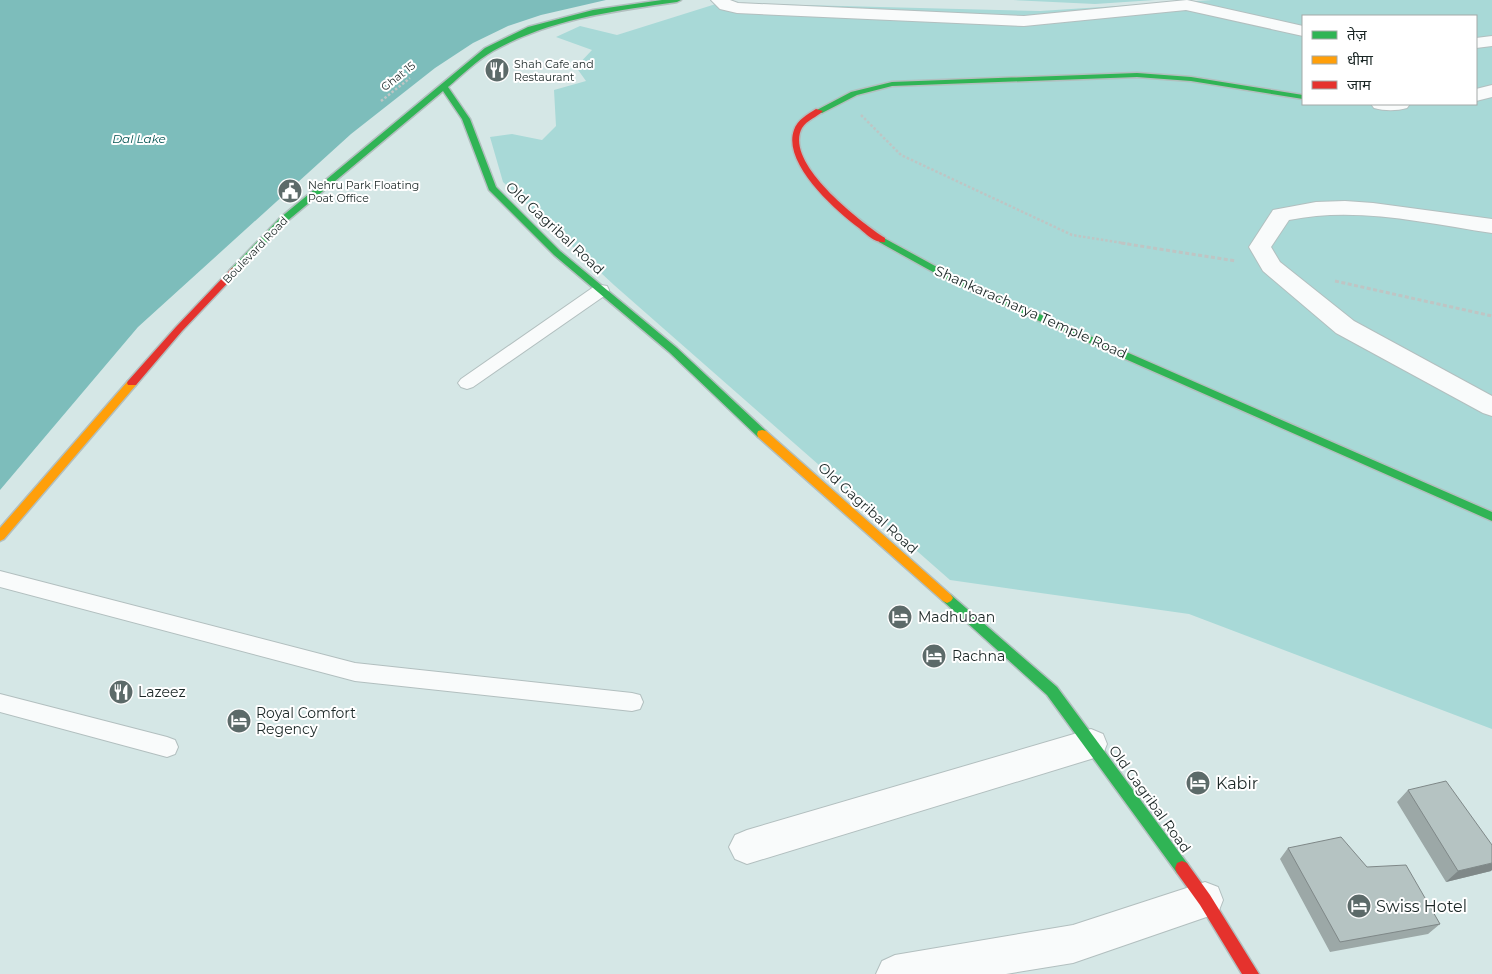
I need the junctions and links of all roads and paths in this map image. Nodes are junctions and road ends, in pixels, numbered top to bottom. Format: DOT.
graph roads {
  1 [pos="676,0"];
  2 [pos="720,0"];
  3 [pos="1302,31"];
  4 [pos="1492,41"];
  5 [pos="1477,42"];
  6 [pos="410,78"];
  7 [pos="444,87"];
  8 [pos="1492,91"];
  9 [pos="1477,95"];
  10 [pos="843,97"];
  11 [pos="1302,97"];
  12 [pos="381,101"];
  13 [pos="1492,226"];
  14 [pos="1271,266"];
  15 [pos="1329,280"];
  16 [pos="601,290"];
  17 [pos="1492,316"];
  18 [pos="467,383"];
  19 [pos="1492,407"];
  20 [pos="1492,517"];
  21 [pos="0,536"];
  22 [pos="0,579"];
  23 [pos="632,702"];
  24 [pos="0,703"];
  25 [pos="1091,744"];
  26 [pos="167,747"];
  27 [pos="747,847"];
  28 [pos="1205,900"];
  29 [pos="895,974"];
  30 [pos="1251,974"];
  1 -- 7 [label="street, Boulevard Road"];
  2 -- 3 [label="street"];
  4 -- 5 [label="street"];
  6 -- 12 [label="path, Ghat 15"];
  7 -- 16 [label="street, Old Gagribal Road"];
  7 -- 21 [label="street, Boulevard Road"];
  8 -- 9 [label="street"];
  10 -- 11 [label="street, Shankaracharya Temple Road"];
  10 -- 14 [label="path"];
  10 -- 20 [label="street, Shankaracharya Temple Road"];
  13 -- 14 [label="street"];
  14 -- 19 [label="street"];
  15 -- 17 [label="path"];
  16 -- 18 [label="lane"];
  16 -- 25 [label="street, Old Gagribal Road"];
  22 -- 23 [label="lane"];
  24 -- 26 [label="lane"];
  25 -- 27 [label="street"];
  25 -- 28 [label="street, Old Gagribal Road"];
  28 -- 29 [label="street"];
  28 -- 30 [label="street, Old Gagribal Road"];
}
